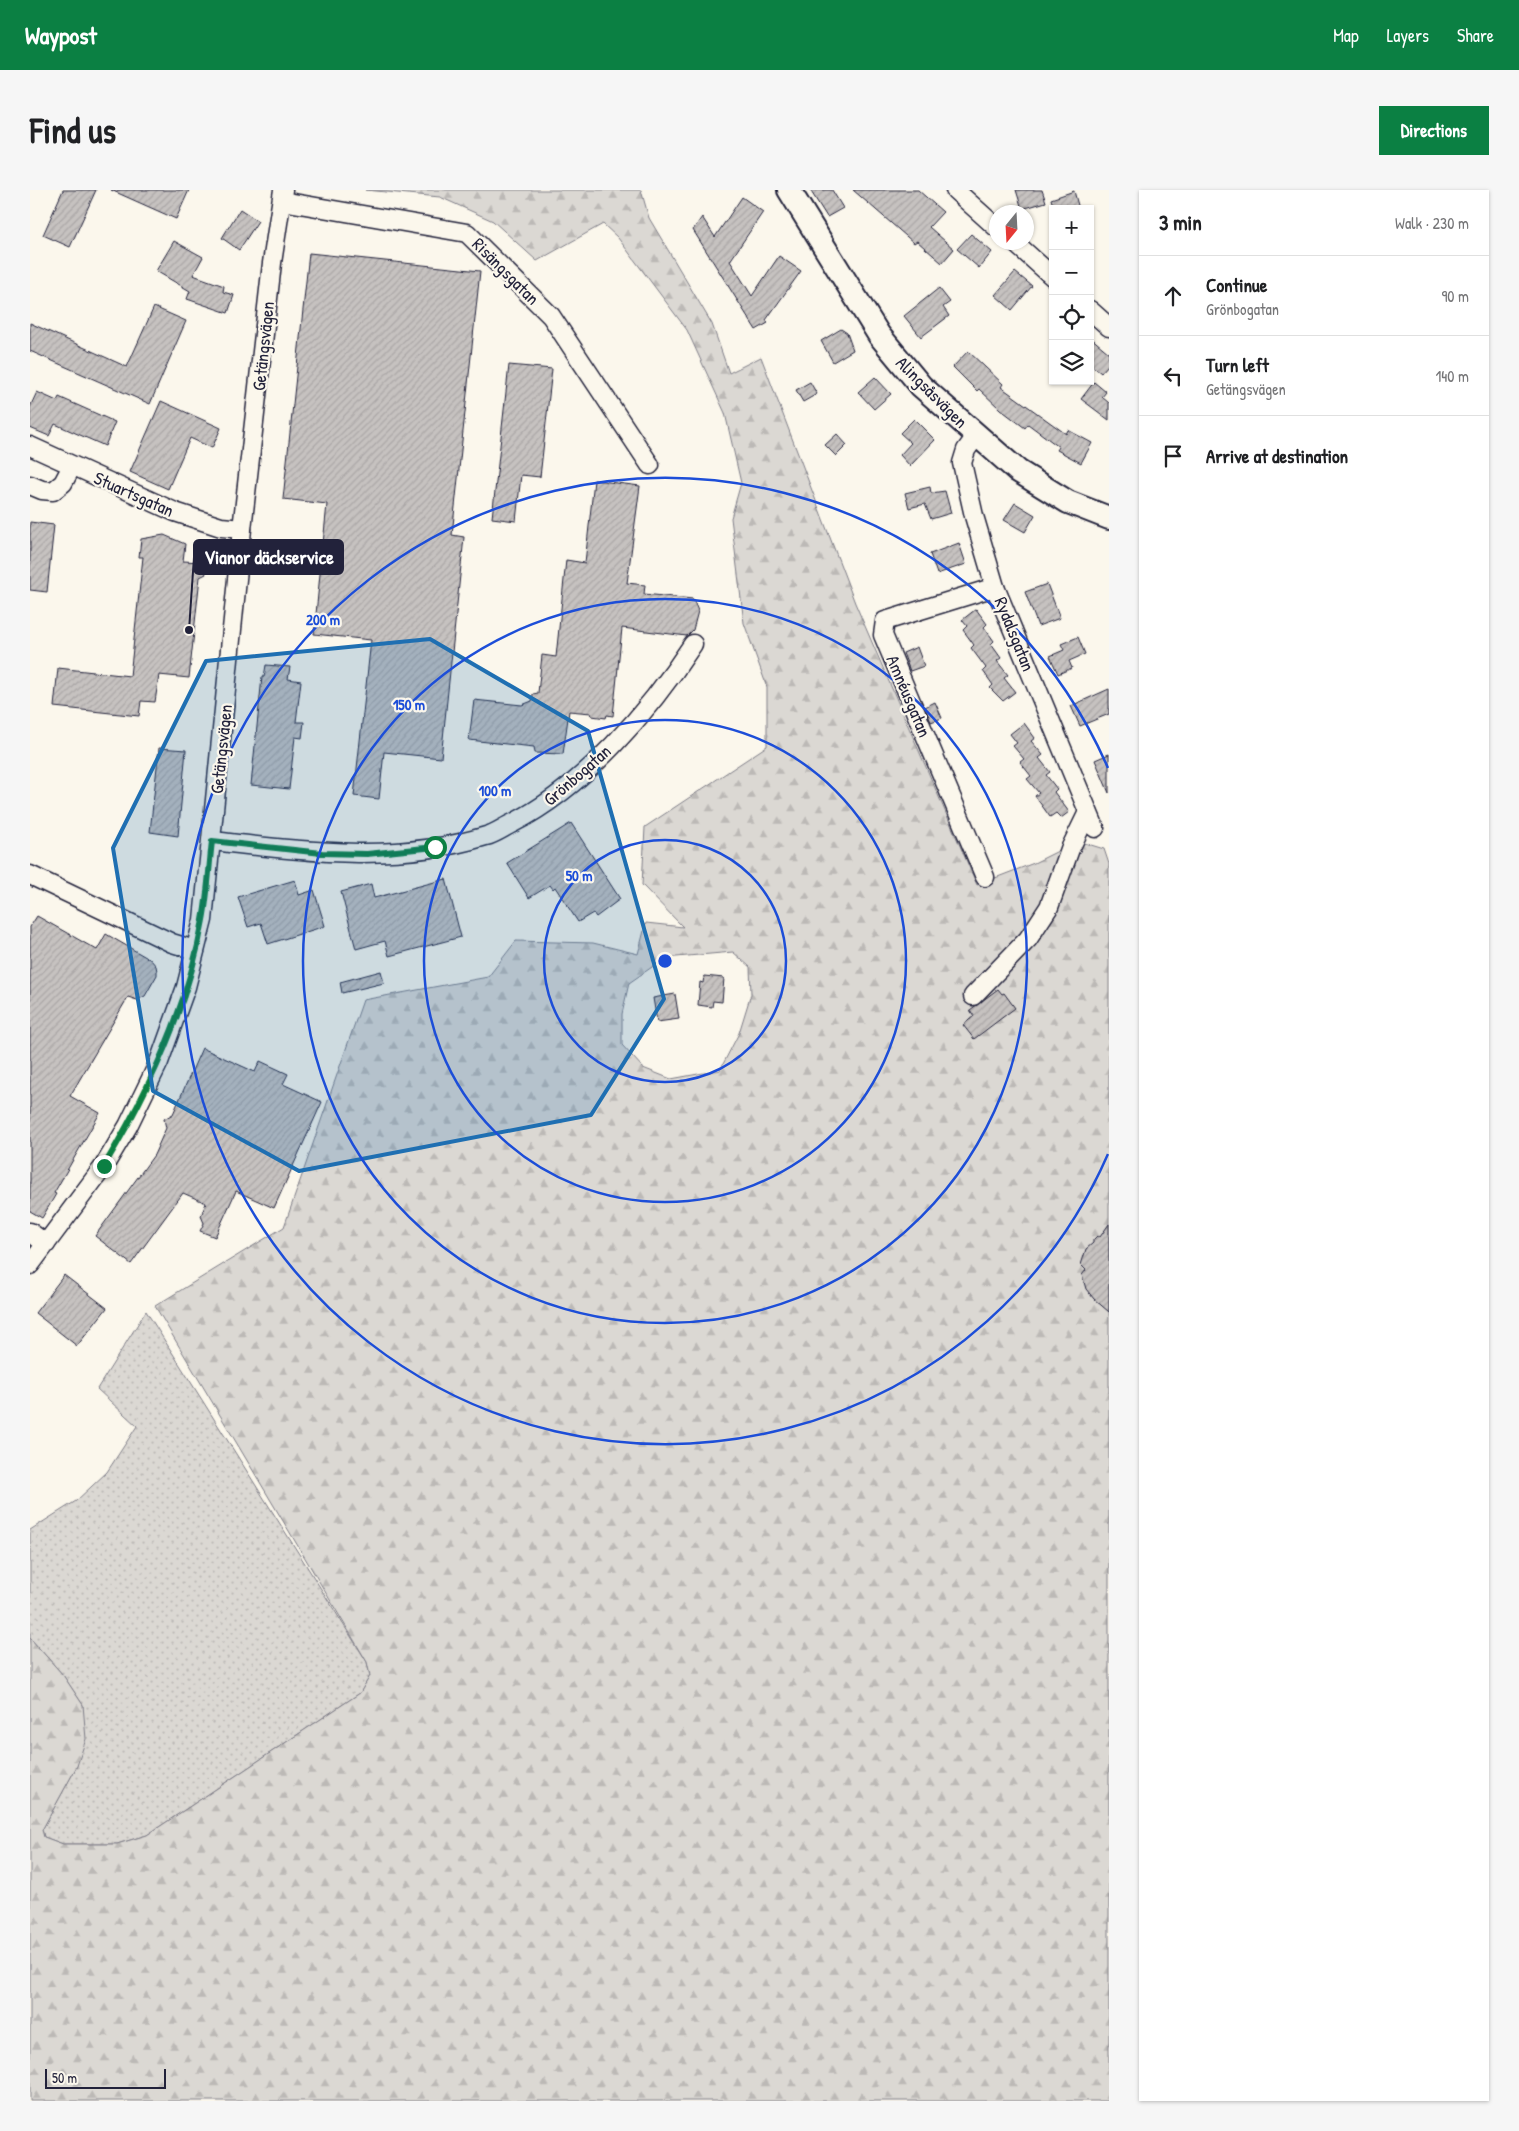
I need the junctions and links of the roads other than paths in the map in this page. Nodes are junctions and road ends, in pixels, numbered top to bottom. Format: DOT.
graph roads {
  1 [pos="789,190"];
  2 [pos="955,190"];
  3 [pos="282,195"];
  4 [pos="989,221"];
  5 [pos="1023,250"];
  6 [pos="1049,273"];
  7 [pos="1094,314"];
  8 [pos="1109,327"];
  9 [pos="976,436"];
  10 [pos="30,446"];
  11 [pos="650,465"];
  12 [pos="72,466"];
  13 [pos="30,485"];
  14 [pos="1109,518"];
  15 [pos="242,529"];
  16 [pos="996,588"];
  17 [pos="693,644"];
  18 [pos="1088,812"];
  19 [pos="1095,828"];
  20 [pos="212,841"];
  21 [pos="30,876"];
  22 [pos="985,877"];
  23 [pos="195,950"];
  24 [pos="973,996"];
  25 [pos="30,1232"];
  26 [pos="46,1244"];
  27 [pos="30,1265"];
  1 -- 9 [label="main road, Alingsåsvägen"];
  2 -- 4 [label="street"];
  3 -- 11 [label="street, Risängsgatan"];
  3 -- 15 [label="street, Getängsvägen"];
  5 -- 6 [label="street"];
  7 -- 8 [label="street"];
  9 -- 14 [label="main road, Alingsåsvägen"];
  9 -- 16 [label="street, Rydalsgatan"];
  10 -- 12 [label="street, Stuartsgatan"];
  12 -- 13 [label="street"];
  12 -- 15 [label="street, Stuartsgatan"];
  15 -- 20 [label="street, Getängsvägen"];
  16 -- 18 [label="street, Rydalsgatan"];
  16 -- 22 [label="street, Amnéusgatan"];
  17 -- 20 [label="street, Grönbogatan"];
  18 -- 19 [label="street, Rydalsgatan"];
  18 -- 24 [label="street"];
  20 -- 23 [label="street, Getängsvägen"];
  21 -- 23 [label="street"];
  23 -- 26 [label="street, Getängsvägen"];
  25 -- 26 [label="street"];
  26 -- 27 [label="street, Getängsvägen"];
}
